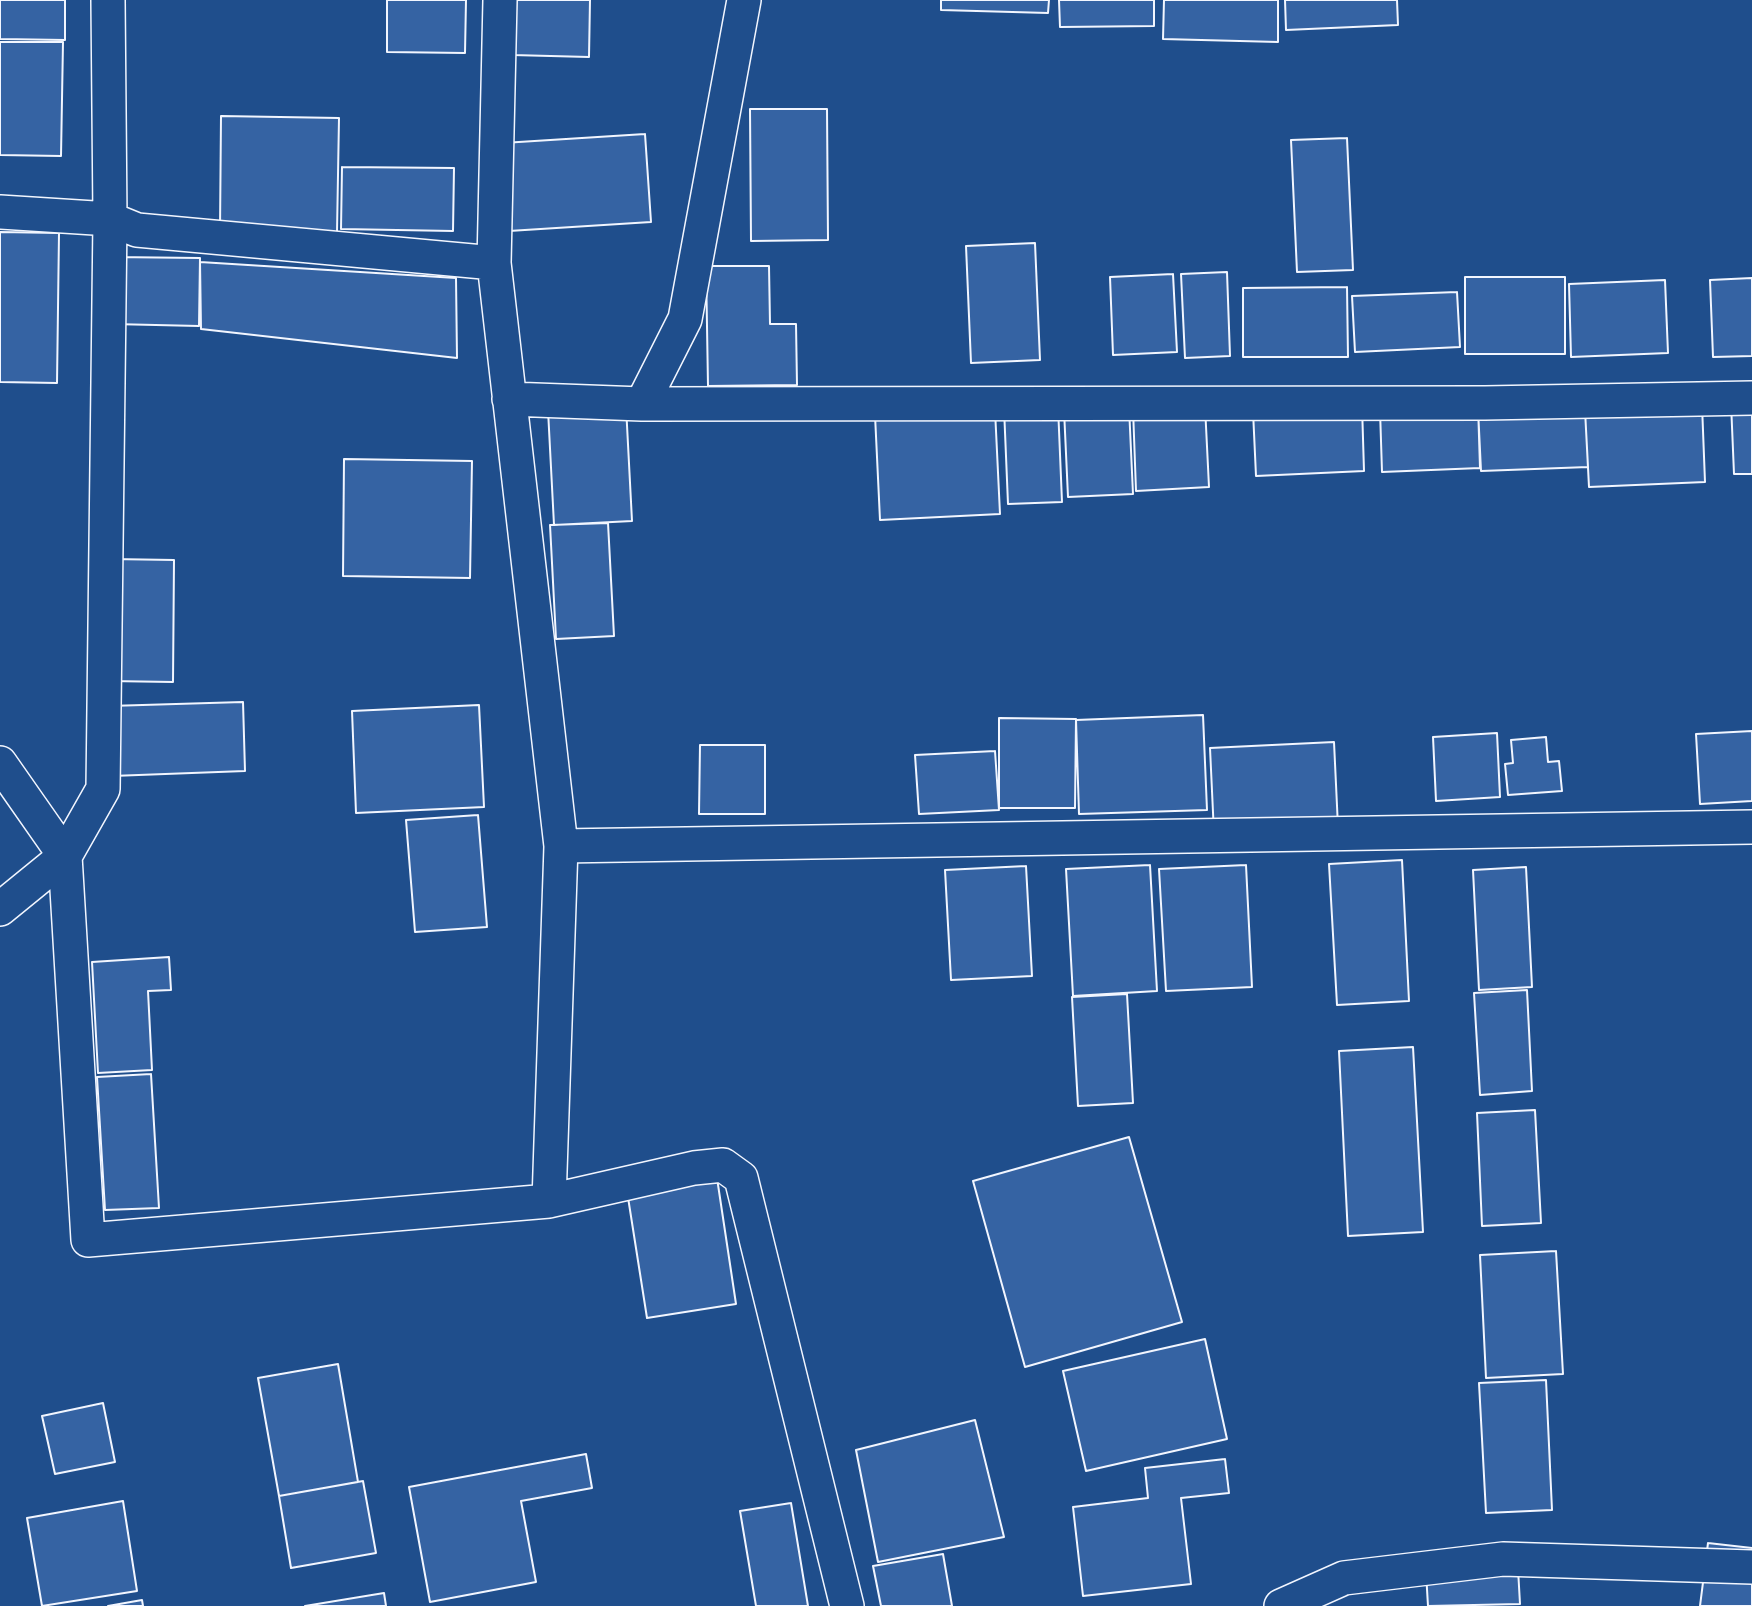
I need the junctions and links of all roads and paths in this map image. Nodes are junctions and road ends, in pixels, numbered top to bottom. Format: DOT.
graph roads {
  1 [pos="107,0"];
  2 [pos="500,0"];
  3 [pos="744,0"];
  4 [pos="0,212"];
  5 [pos="110,219"];
  6 [pos="494,263"];
  7 [pos="1752,398"];
  8 [pos="509,399"];
  9 [pos="642,404"];
  10 [pos="0,762"];
  11 [pos="1752,827"];
  12 [pos="561,846"];
  13 [pos="65,856"];
  14 [pos="0,909"];
  15 [pos="549,1201"];
  16 [pos="1752,1567"];
  17 [pos="847,1606"];
  18 [pos="1281,1606"];
  1 -- 5 [label="street"];
  2 -- 6 [label="street"];
  3 -- 9 [label="street"];
  4 -- 5 [label="street"];
  5 -- 6 [label="street"];
  5 -- 13 [label="street"];
  6 -- 8 [label="street"];
  7 -- 9 [label="street"];
  8 -- 9 [label="street"];
  8 -- 12 [label="street"];
  10 -- 13 [label="street"];
  11 -- 12 [label="street"];
  12 -- 15 [label="street"];
  13 -- 14 [label="street"];
  13 -- 15 [label="street"];
  15 -- 17 [label="street"];
  16 -- 18 [label="street"];
}
